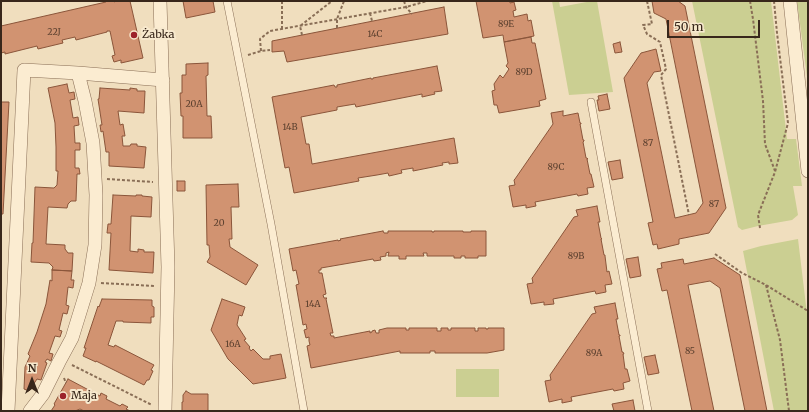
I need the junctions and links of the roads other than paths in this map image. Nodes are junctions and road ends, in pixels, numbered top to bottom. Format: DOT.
graph roads {
  1 [pos="160,1"];
  2 [pos="227,1"];
  3 [pos="790,1"];
  4 [pos="78,73"];
  5 [pos="163,80"];
  6 [pos="591,102"];
  7 [pos="808,171"];
  8 [pos="161,409"];
  9 [pos="8,411"];
  10 [pos="30,411"];
  11 [pos="304,411"];
  12 [pos="648,411"];
  1 -- 5 [label="street"];
  2 -- 11 [label="lane"];
  3 -- 7 [label="street"];
  4 -- 5 [label="street"];
  4 -- 9 [label="street"];
  4 -- 10 [label="street"];
  5 -- 8 [label="street"];
  6 -- 12 [label="lane"];
}
